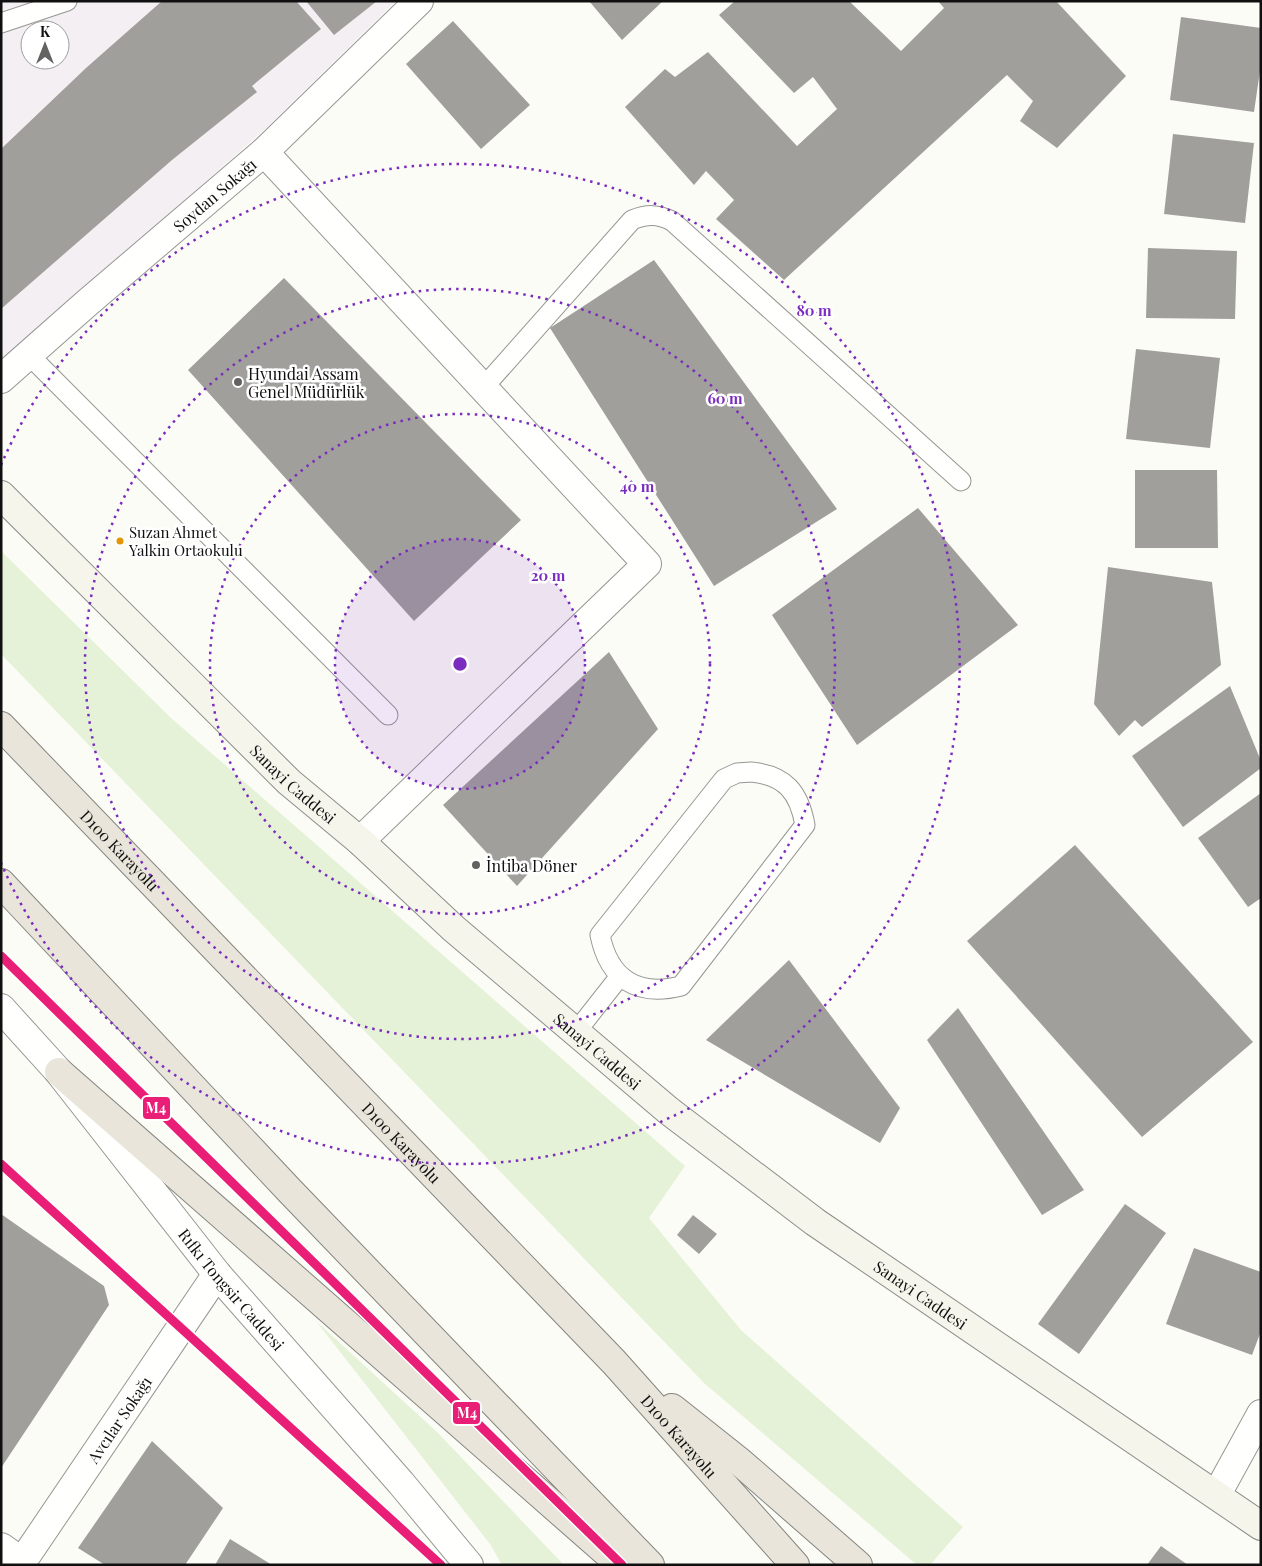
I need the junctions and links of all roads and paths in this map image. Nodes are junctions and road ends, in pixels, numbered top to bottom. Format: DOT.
graph roads {
  1 [pos="67,1"];
  2 [pos="419,1"];
  3 [pos="10,14"];
  4 [pos="264,152"];
  5 [pos="29,355"];
  6 [pos="1,379"];
  7 [pos="483,388"];
  8 [pos="961,481"];
  9 [pos="1,495"];
  10 [pos="388,715"];
  11 [pos="1,726"];
  12 [pos="360,841"];
  13 [pos="1,883"];
  14 [pos="620,976"];
  15 [pos="1,1008"];
  16 [pos="576,1032"];
  17 [pos="59,1072"];
  18 [pos="217,1274"];
  19 [pos="614,1362"];
  20 [pos="1261,1414"];
  21 [pos="1217,1494"];
  22 [pos="1261,1526"];
  23 [pos="15,1558"];
  24 [pos="469,1565"];
  25 [pos="621,1565"];
  26 [pos="650,1565"];
  27 [pos="795,1565"];
  28 [pos="858,1565"];
  1 -- 3 [label="lane"];
  2 -- 4 [label="street, Soydan Sokağı"];
  4 -- 5 [label="street, Soydan Sokağı"];
  4 -- 7 [label="street"];
  5 -- 6 [label="street, Soydan Sokağı"];
  5 -- 10 [label="lane"];
  7 -- 8 [label="lane"];
  7 -- 12 [label="street"];
  9 -- 12 [label="main road, Sanayi Caddesi"];
  11 -- 19 [label="highway, D100 Karayolu"];
  12 -- 16 [label="main road, Sanayi Caddesi"];
  13 -- 26 [label="highway"];
  14 -- 14 [label="lane"];
  14 -- 16 [label="lane"];
  15 -- 17 [label="street, Rıfkı Tongsir Caddesi"];
  16 -- 21 [label="main road, Sanayi Caddesi"];
  17 -- 18 [label="street, Rıfkı Tongsir Caddesi"];
  17 -- 25 [label="highway"];
  18 -- 23 [label="street, Avcılar Sokağı"];
  18 -- 24 [label="street, Rıfkı Tongsir Caddesi"];
  19 -- 27 [label="highway, D100 Karayolu"];
  19 -- 28 [label="highway"];
  20 -- 21 [label="street"];
  21 -- 22 [label="main road, Sanayi Caddesi"];
}
